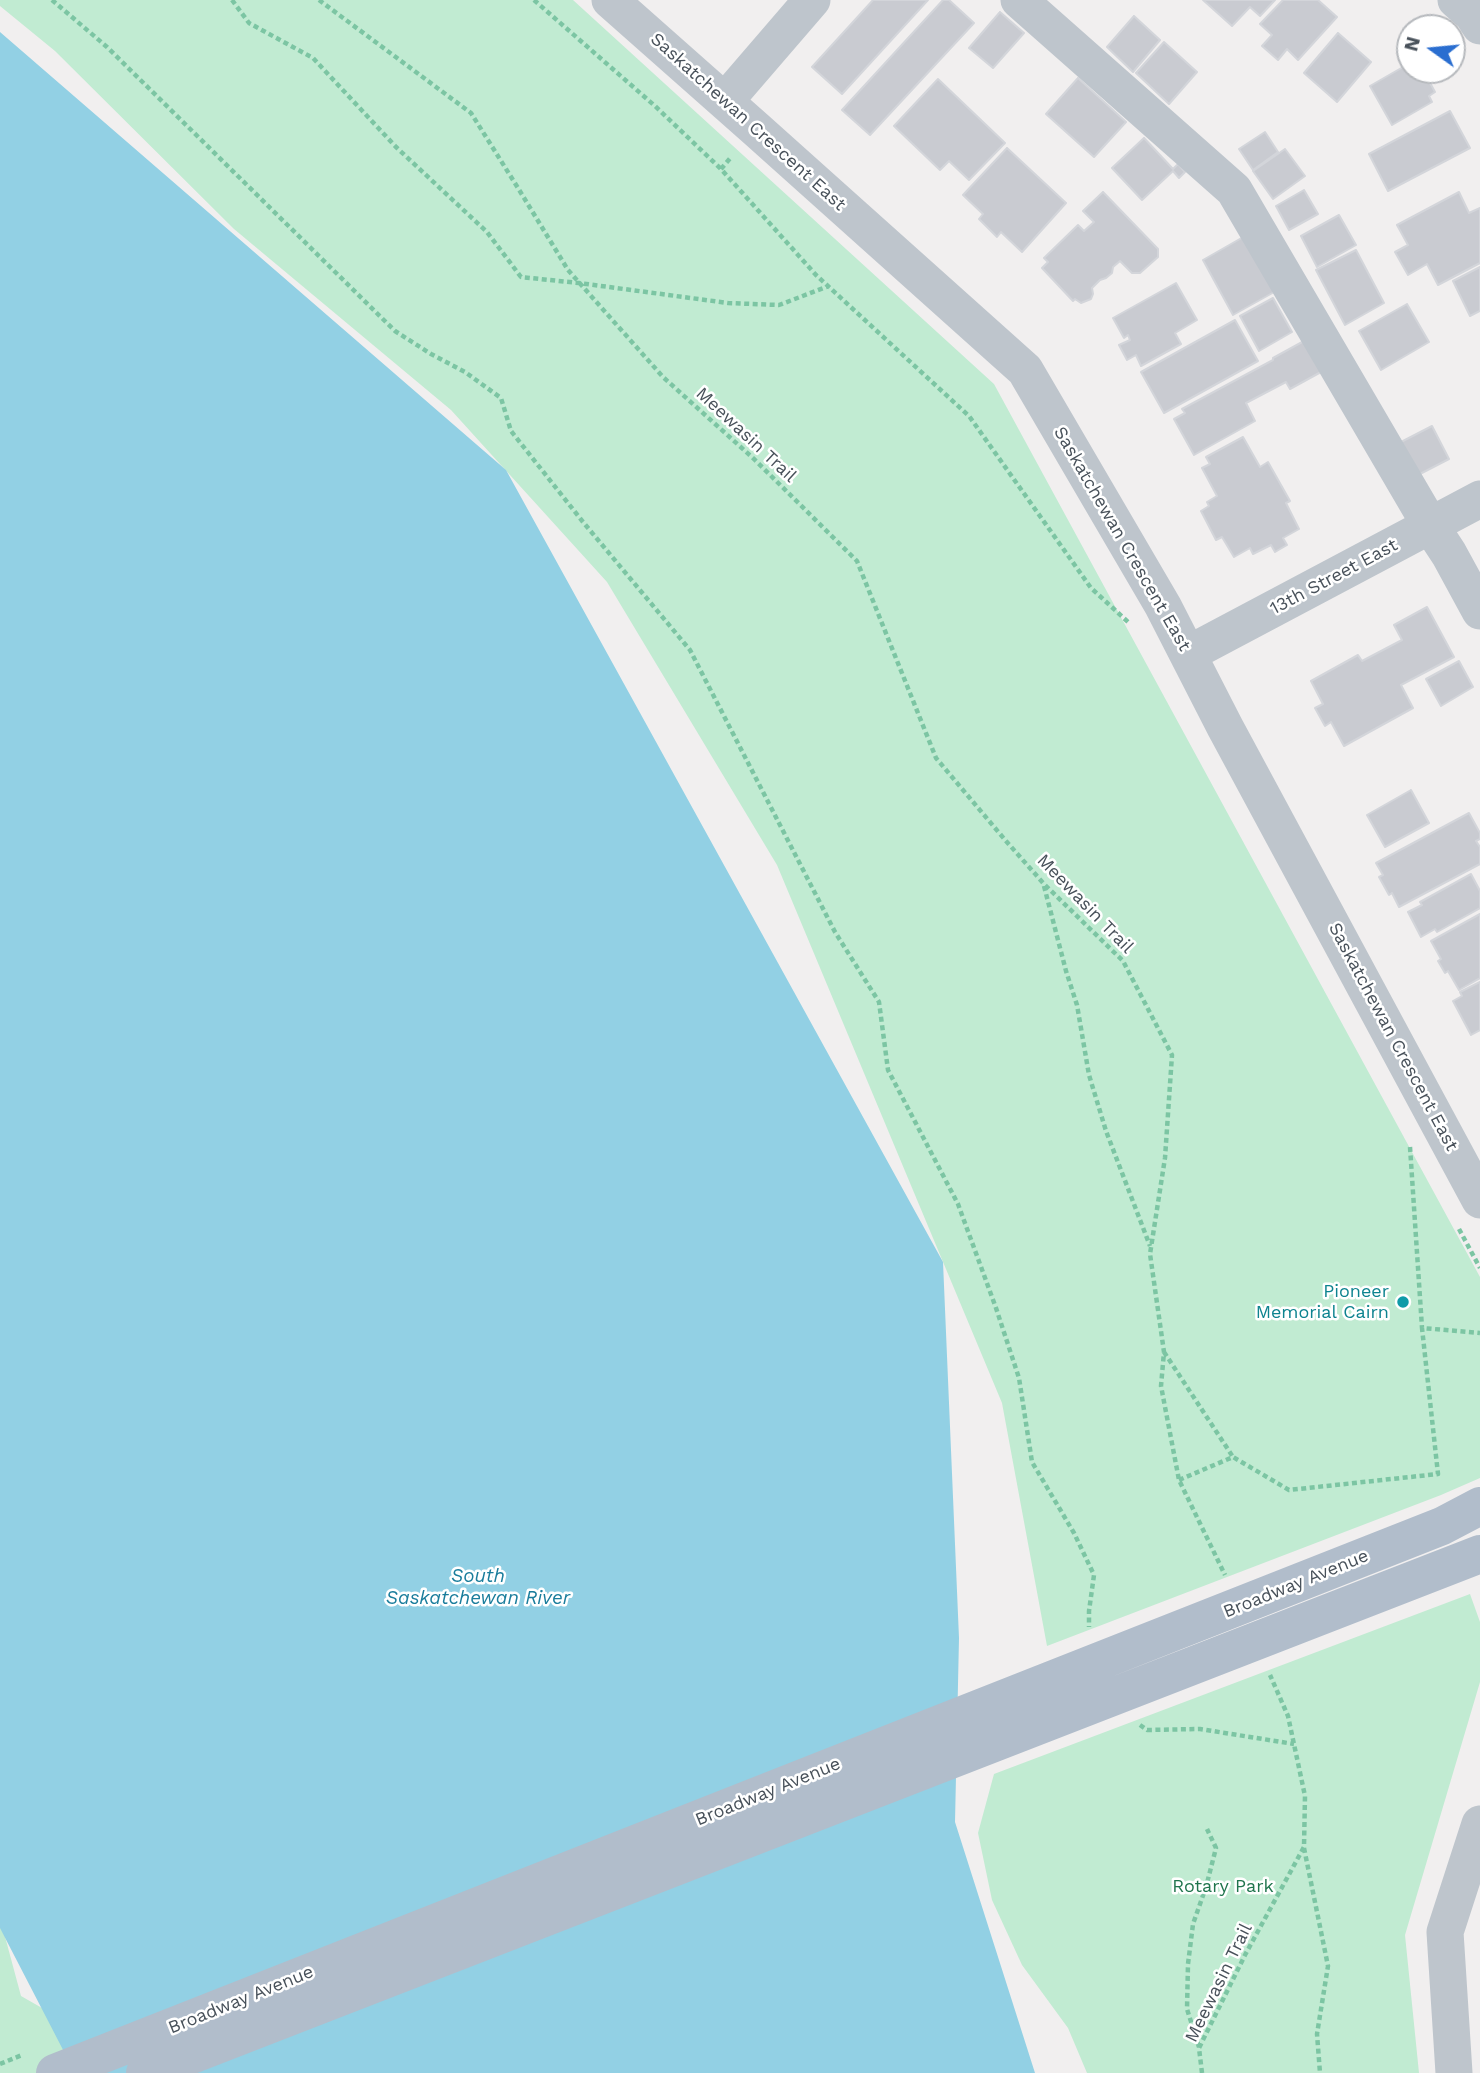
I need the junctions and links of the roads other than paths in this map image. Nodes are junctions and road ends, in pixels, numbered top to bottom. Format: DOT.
graph roads {
  1 [pos="610,0"];
  2 [pos="812,0"];
  3 [pos="1019,0"];
  4 [pos="1456,0"];
  5 [pos="1480,26"];
  6 [pos="725,101"];
  7 [pos="1480,499"];
  8 [pos="1430,526"];
  9 [pos="1480,611"];
  10 [pos="1188,654"];
  11 [pos="1480,1200"];
  12 [pos="1480,1506"];
  13 [pos="1469,1558"];
  14 [pos="1480,1824"];
  15 [pos="1462,2071"];
  16 [pos="55,2073"];
  17 [pos="145,2073"];
  1 -- 6 [label="street, Saskatchewan Crescent East"];
  2 -- 6 [label="street"];
  3 -- 8 [label="street"];
  4 -- 5 [label="street"];
  6 -- 10 [label="street, Saskatchewan Crescent East"];
  7 -- 8 [label="street, 13th Street East"];
  8 -- 9 [label="street"];
  8 -- 10 [label="street, 13th Street East"];
  10 -- 11 [label="street, Saskatchewan Crescent East"];
  12 -- 16 [label="main road, Broadway Avenue"];
  13 -- 17 [label="main road, Broadway Avenue"];
  14 -- 15 [label="street"];
}
